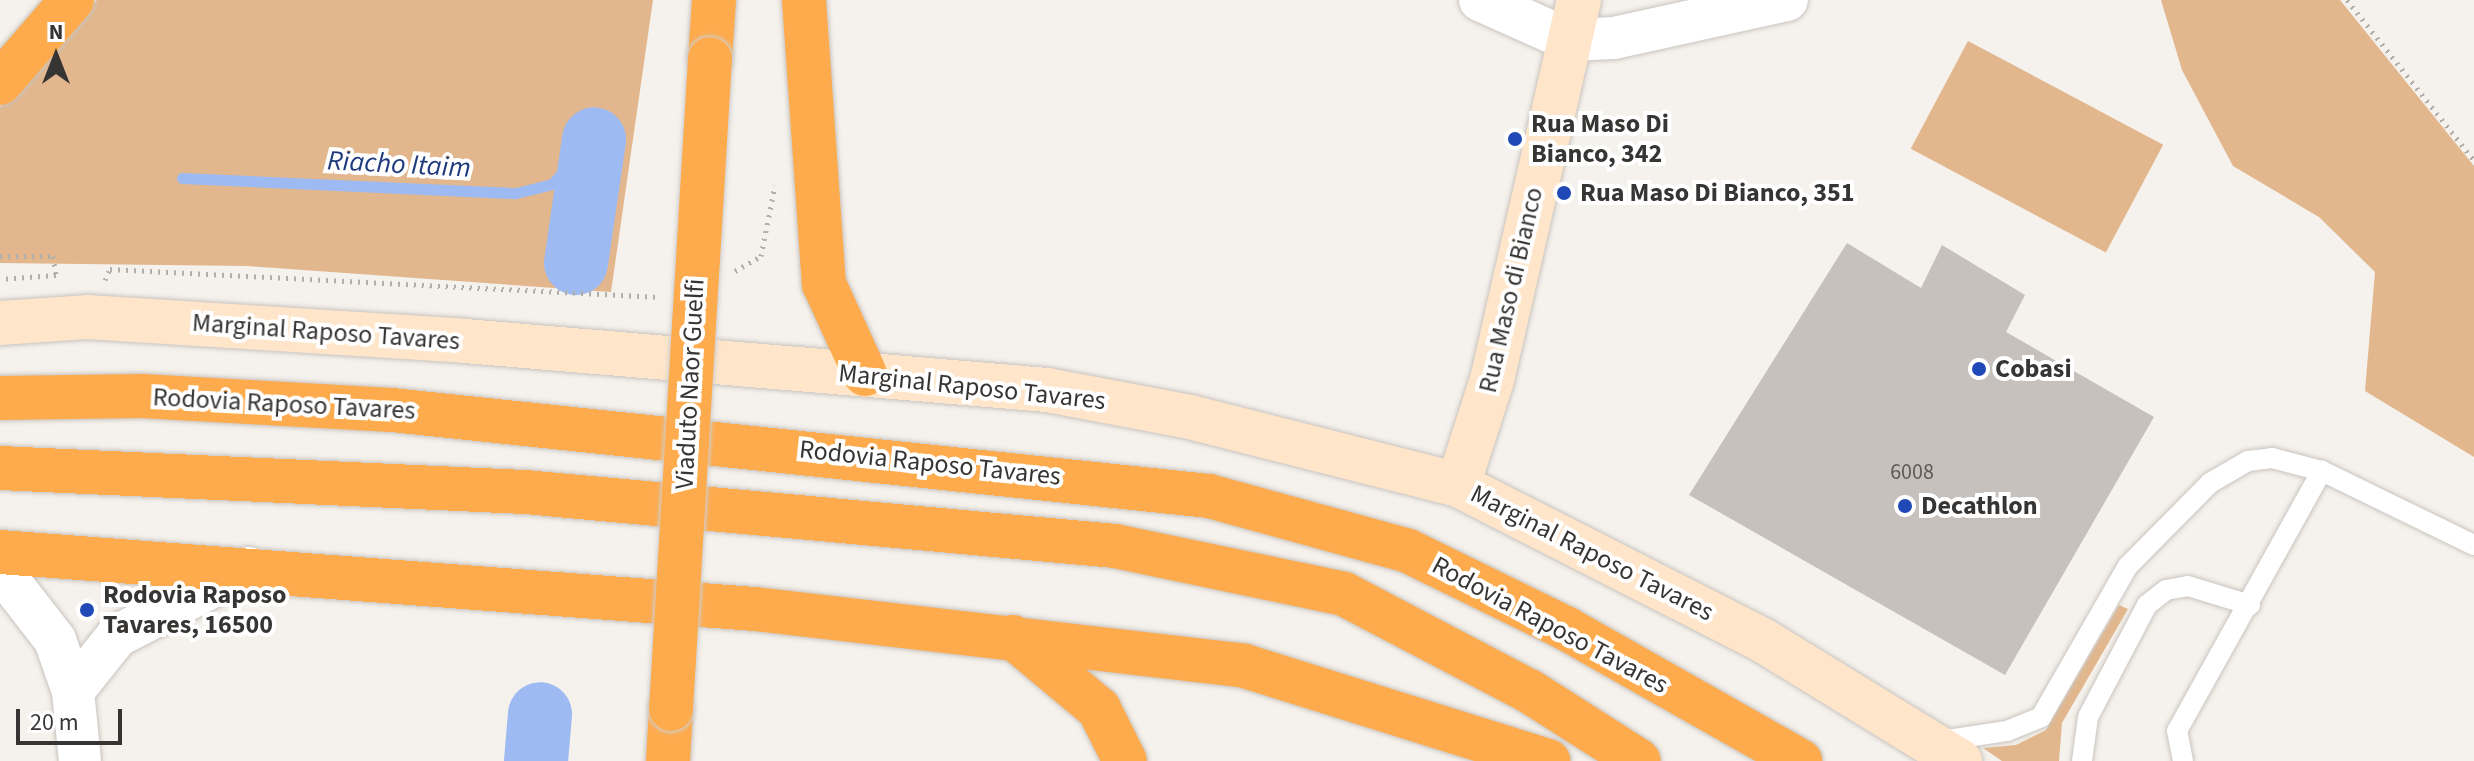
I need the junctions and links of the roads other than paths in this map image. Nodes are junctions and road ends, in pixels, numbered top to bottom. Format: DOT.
graph roads {
  1 [pos="72,0"];
  2 [pos="714,0"];
  3 [pos="804,0"];
  4 [pos="1480,0"];
  5 [pos="1787,0"];
  6 [pos="1574,20"];
  7 [pos="0,83"];
  8 [pos="0,323"];
  9 [pos="865,374"];
  10 [pos="0,398"];
  11 [pos="0,468"];
  12 [pos="2322,471"];
  13 [pos="1458,485"];
  14 [pos="2474,545"];
  15 [pos="0,552"];
  16 [pos="248,568"];
  17 [pos="0,569"];
  18 [pos="2250,605"];
  19 [pos="1011,636"];
  20 [pos="73,691"];
  21 [pos="1944,751"];
  22 [pos="80,761"];
  23 [pos="668,761"];
  24 [pos="1125,761"];
  25 [pos="1548,761"];
  26 [pos="1639,761"];
  27 [pos="1800,761"];
  28 [pos="2082,761"];
  29 [pos="2183,761"];
  1 -- 7 [label="highway"];
  2 -- 23 [label="highway, Viaduto Naor Guelfi, bridge"];
  3 -- 9 [label="highway"];
  4 -- 6 [label="street"];
  5 -- 6 [label="street"];
  6 -- 13 [label="main road, Rua Maso di Bianco"];
  8 -- 9 [label="main road, Marginal Raposo Tavares"];
  9 -- 13 [label="main road, Marginal Raposo Tavares"];
  10 -- 27 [label="highway, Rodovia Raposo Tavares"];
  11 -- 26 [label="highway"];
  12 -- 14 [label="lane"];
  12 -- 18 [label="lane"];
  12 -- 21 [label="lane"];
  13 -- 21 [label="main road, Marginal Raposo Tavares"];
  15 -- 16 [label="highway"];
  16 -- 19 [label="highway"];
  16 -- 20 [label="street"];
  17 -- 20 [label="street"];
  18 -- 28 [label="lane"];
  18 -- 29 [label="lane"];
  19 -- 24 [label="highway"];
  19 -- 25 [label="highway"];
  20 -- 22 [label="street"];
}
